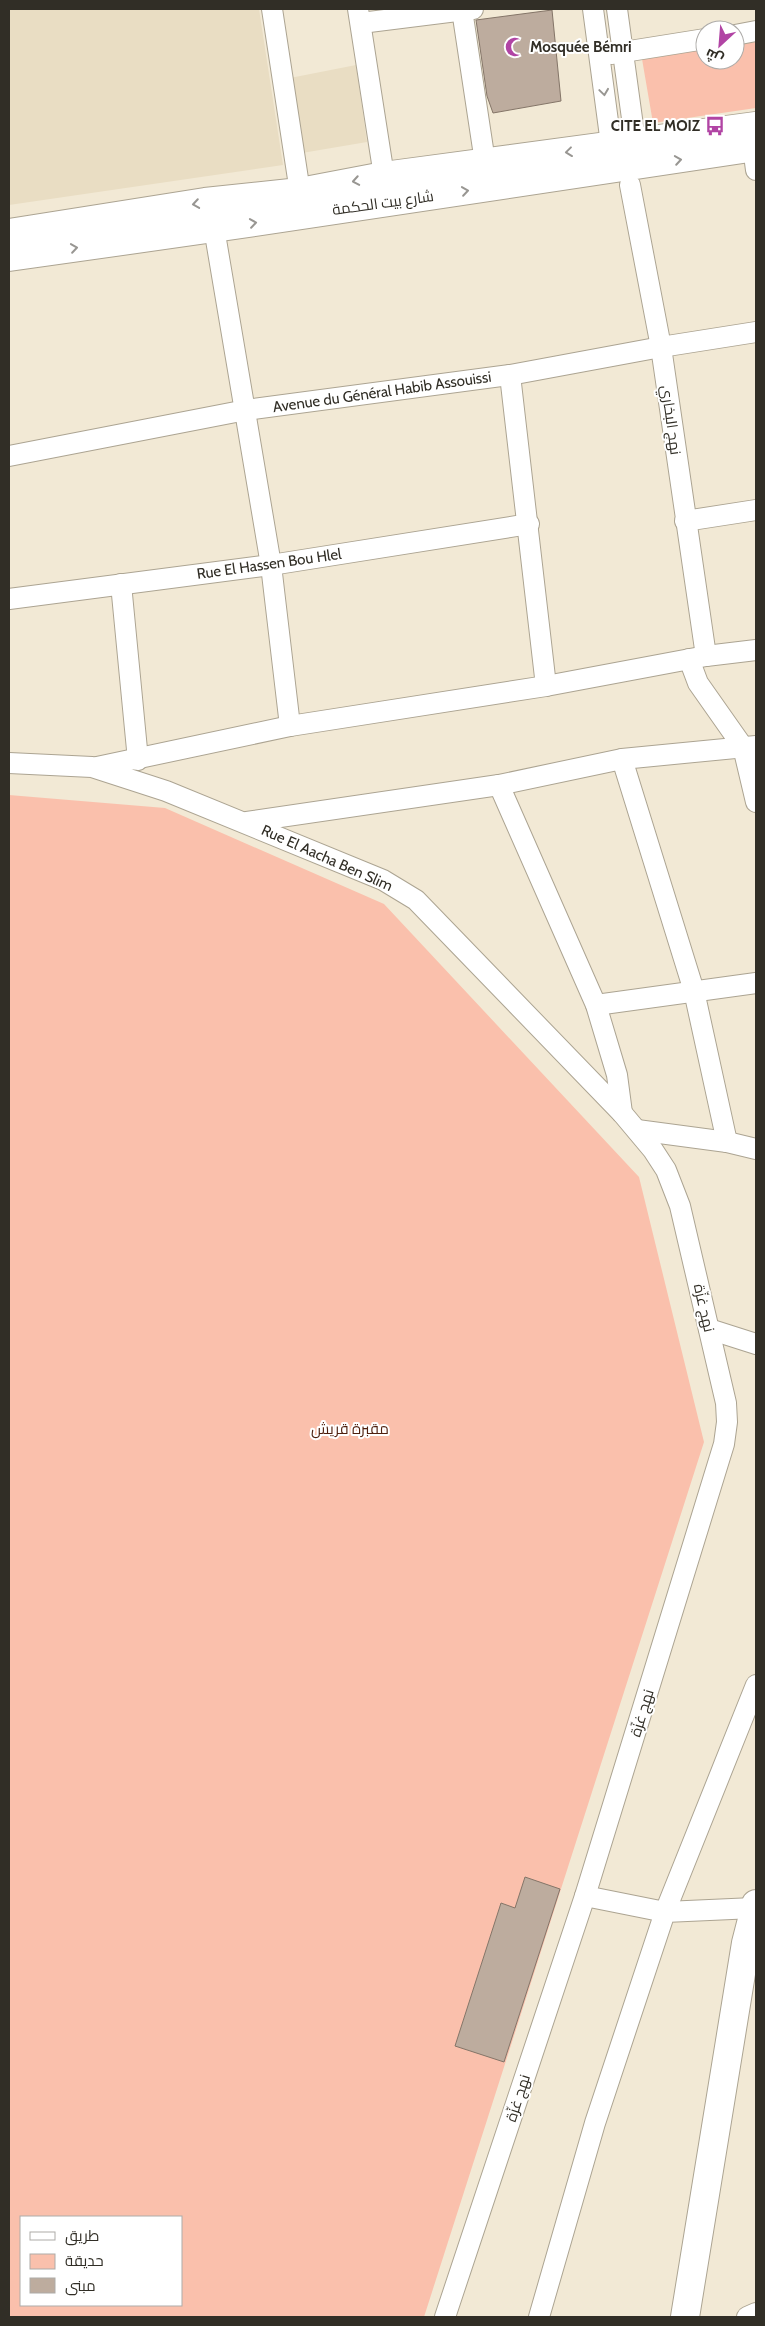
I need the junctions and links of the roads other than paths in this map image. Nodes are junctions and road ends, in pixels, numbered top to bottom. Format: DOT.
graph roads {
  1 [pos="272,9"];
  2 [pos="593,9"];
  3 [pos="617,9"];
  4 [pos="467,10"];
  5 [pos="359,16"];
  6 [pos="695,40"];
  7 [pos="623,51"];
  8 [pos="599,56"];
  9 [pos="755,148"];
  10 [pos="485,162"];
  11 [pos="626,162"];
  12 [pos="384,176"];
  13 [pos="300,192"];
  14 [pos="214,228"];
  15 [pos="9,233"];
  16 [pos="45,240"];
  17 [pos="9,256"];
  18 [pos="756,332"];
  19 [pos="661,346"];
  20 [pos="510,375"];
  21 [pos="246,410"];
  22 [pos="9,456"];
  23 [pos="756,510"];
  24 [pos="685,521"];
  25 [pos="529,524"];
  26 [pos="271,565"];
  27 [pos="121,584"];
  28 [pos="9,598"];
  29 [pos="756,650"];
  30 [pos="698,658"];
  31 [pos="546,686"];
  32 [pos="290,726"];
  33 [pos="750,747"];
  34 [pos="622,759"];
  35 [pos="138,760"];
  36 [pos="9,763"];
  37 [pos="92,768"];
  38 [pos="499,785"];
  39 [pos="756,802"];
  40 [pos="246,822"];
  41 [pos="756,983"];
  42 [pos="694,991"];
  43 [pos="596,1005"];
  44 [pos="622,1113"];
  45 [pos="637,1130"];
  46 [pos="727,1142"];
  47 [pos="756,1148"];
  48 [pos="709,1329"];
  49 [pos="756,1344"];
  50 [pos="756,1685"];
  51 [pos="586,1896"];
  52 [pos="756,1907"];
  53 [pos="665,1912"];
  54 [pos="756,2313"];
  55 [pos="445,2317"];
  56 [pos="539,2317"];
  57 [pos="685,2317"];
  58 [pos="747,2317"];
  1 -- 13 [label="street"];
  2 -- 8 [label="street"];
  3 -- 7 [label="street"];
  4 -- 5 [label="street"];
  4 -- 10 [label="street"];
  5 -- 12 [label="street"];
  6 -- 7 [label="street"];
  7 -- 8 [label="street"];
  7 -- 11 [label="street"];
  8 -- 11 [label="street, one-way"];
  9 -- 11 [label="main road, شارع بيت الحكمة"];
  11 -- 10 [label="main road, شارع بيت الحكمة, one-way"];
  10 -- 12 [label="main road, شارع بيت الحكمة"];
  14 -- 11 [label="main road, شارع بيت الحكمة, one-way"];
  11 -- 19 [label="street, نهج البخاري"];
  12 -- 13 [label="main road, شارع بيت الحكمة, one-way"];
  13 -- 16 [label="main road, شارع بيت الحكمة, one-way"];
  16 -- 14 [label="main road, شارع بيت الحكمة, one-way"];
  14 -- 21 [label="street"];
  15 -- 16 [label="main road, شارع بيت الحكمة"];
  16 -- 17 [label="main road, شارع بيت الحكمة"];
  18 -- 19 [label="street, Avenue du Général Habib Assouissi"];
  19 -- 20 [label="street, Avenue du Général Habib Assouissi"];
  19 -- 24 [label="street, نهج البخاري"];
  20 -- 21 [label="street, Avenue du Général Habib Assouissi"];
  20 -- 25 [label="street"];
  21 -- 22 [label="street, Avenue du Général Habib Assouissi"];
  21 -- 26 [label="street"];
  23 -- 24 [label="street"];
  24 -- 30 [label="street, نهج البخاري"];
  25 -- 26 [label="street, Rue El Hassen Bou Hlel"];
  25 -- 31 [label="street"];
  26 -- 27 [label="street, Rue El Hassen Bou Hlel"];
  26 -- 32 [label="street"];
  27 -- 28 [label="street, Rue El Hassen Bou Hlel"];
  27 -- 35 [label="street"];
  29 -- 30 [label="street"];
  30 -- 31 [label="street"];
  30 -- 33 [label="street, نهج البخاري"];
  31 -- 32 [label="street"];
  32 -- 35 [label="street"];
  33 -- 34 [label="street"];
  33 -- 39 [label="street"];
  34 -- 38 [label="street"];
  34 -- 42 [label="street"];
  35 -- 37 [label="street"];
  36 -- 37 [label="street, Rue El Aacha Ben Slim"];
  37 -- 40 [label="street, Rue El Aacha Ben Slim"];
  38 -- 40 [label="street"];
  38 -- 43 [label="street"];
  40 -- 44 [label="street, Rue El Aacha Ben Slim"];
  41 -- 42 [label="street"];
  42 -- 43 [label="street"];
  42 -- 46 [label="street"];
  43 -- 44 [label="street"];
  44 -- 45 [label="street, نهج غزّة"];
  45 -- 46 [label="street"];
  45 -- 48 [label="street, نهج غزّة"];
  46 -- 47 [label="street"];
  48 -- 49 [label="street"];
  48 -- 51 [label="street, نهج غزّة"];
  50 -- 53 [label="street"];
  51 -- 53 [label="street"];
  51 -- 55 [label="street, نهج غزّة"];
  52 -- 53 [label="street"];
  52 -- 57 [label="main road"];
  53 -- 56 [label="street"];
  54 -- 58 [label="street"];
}
